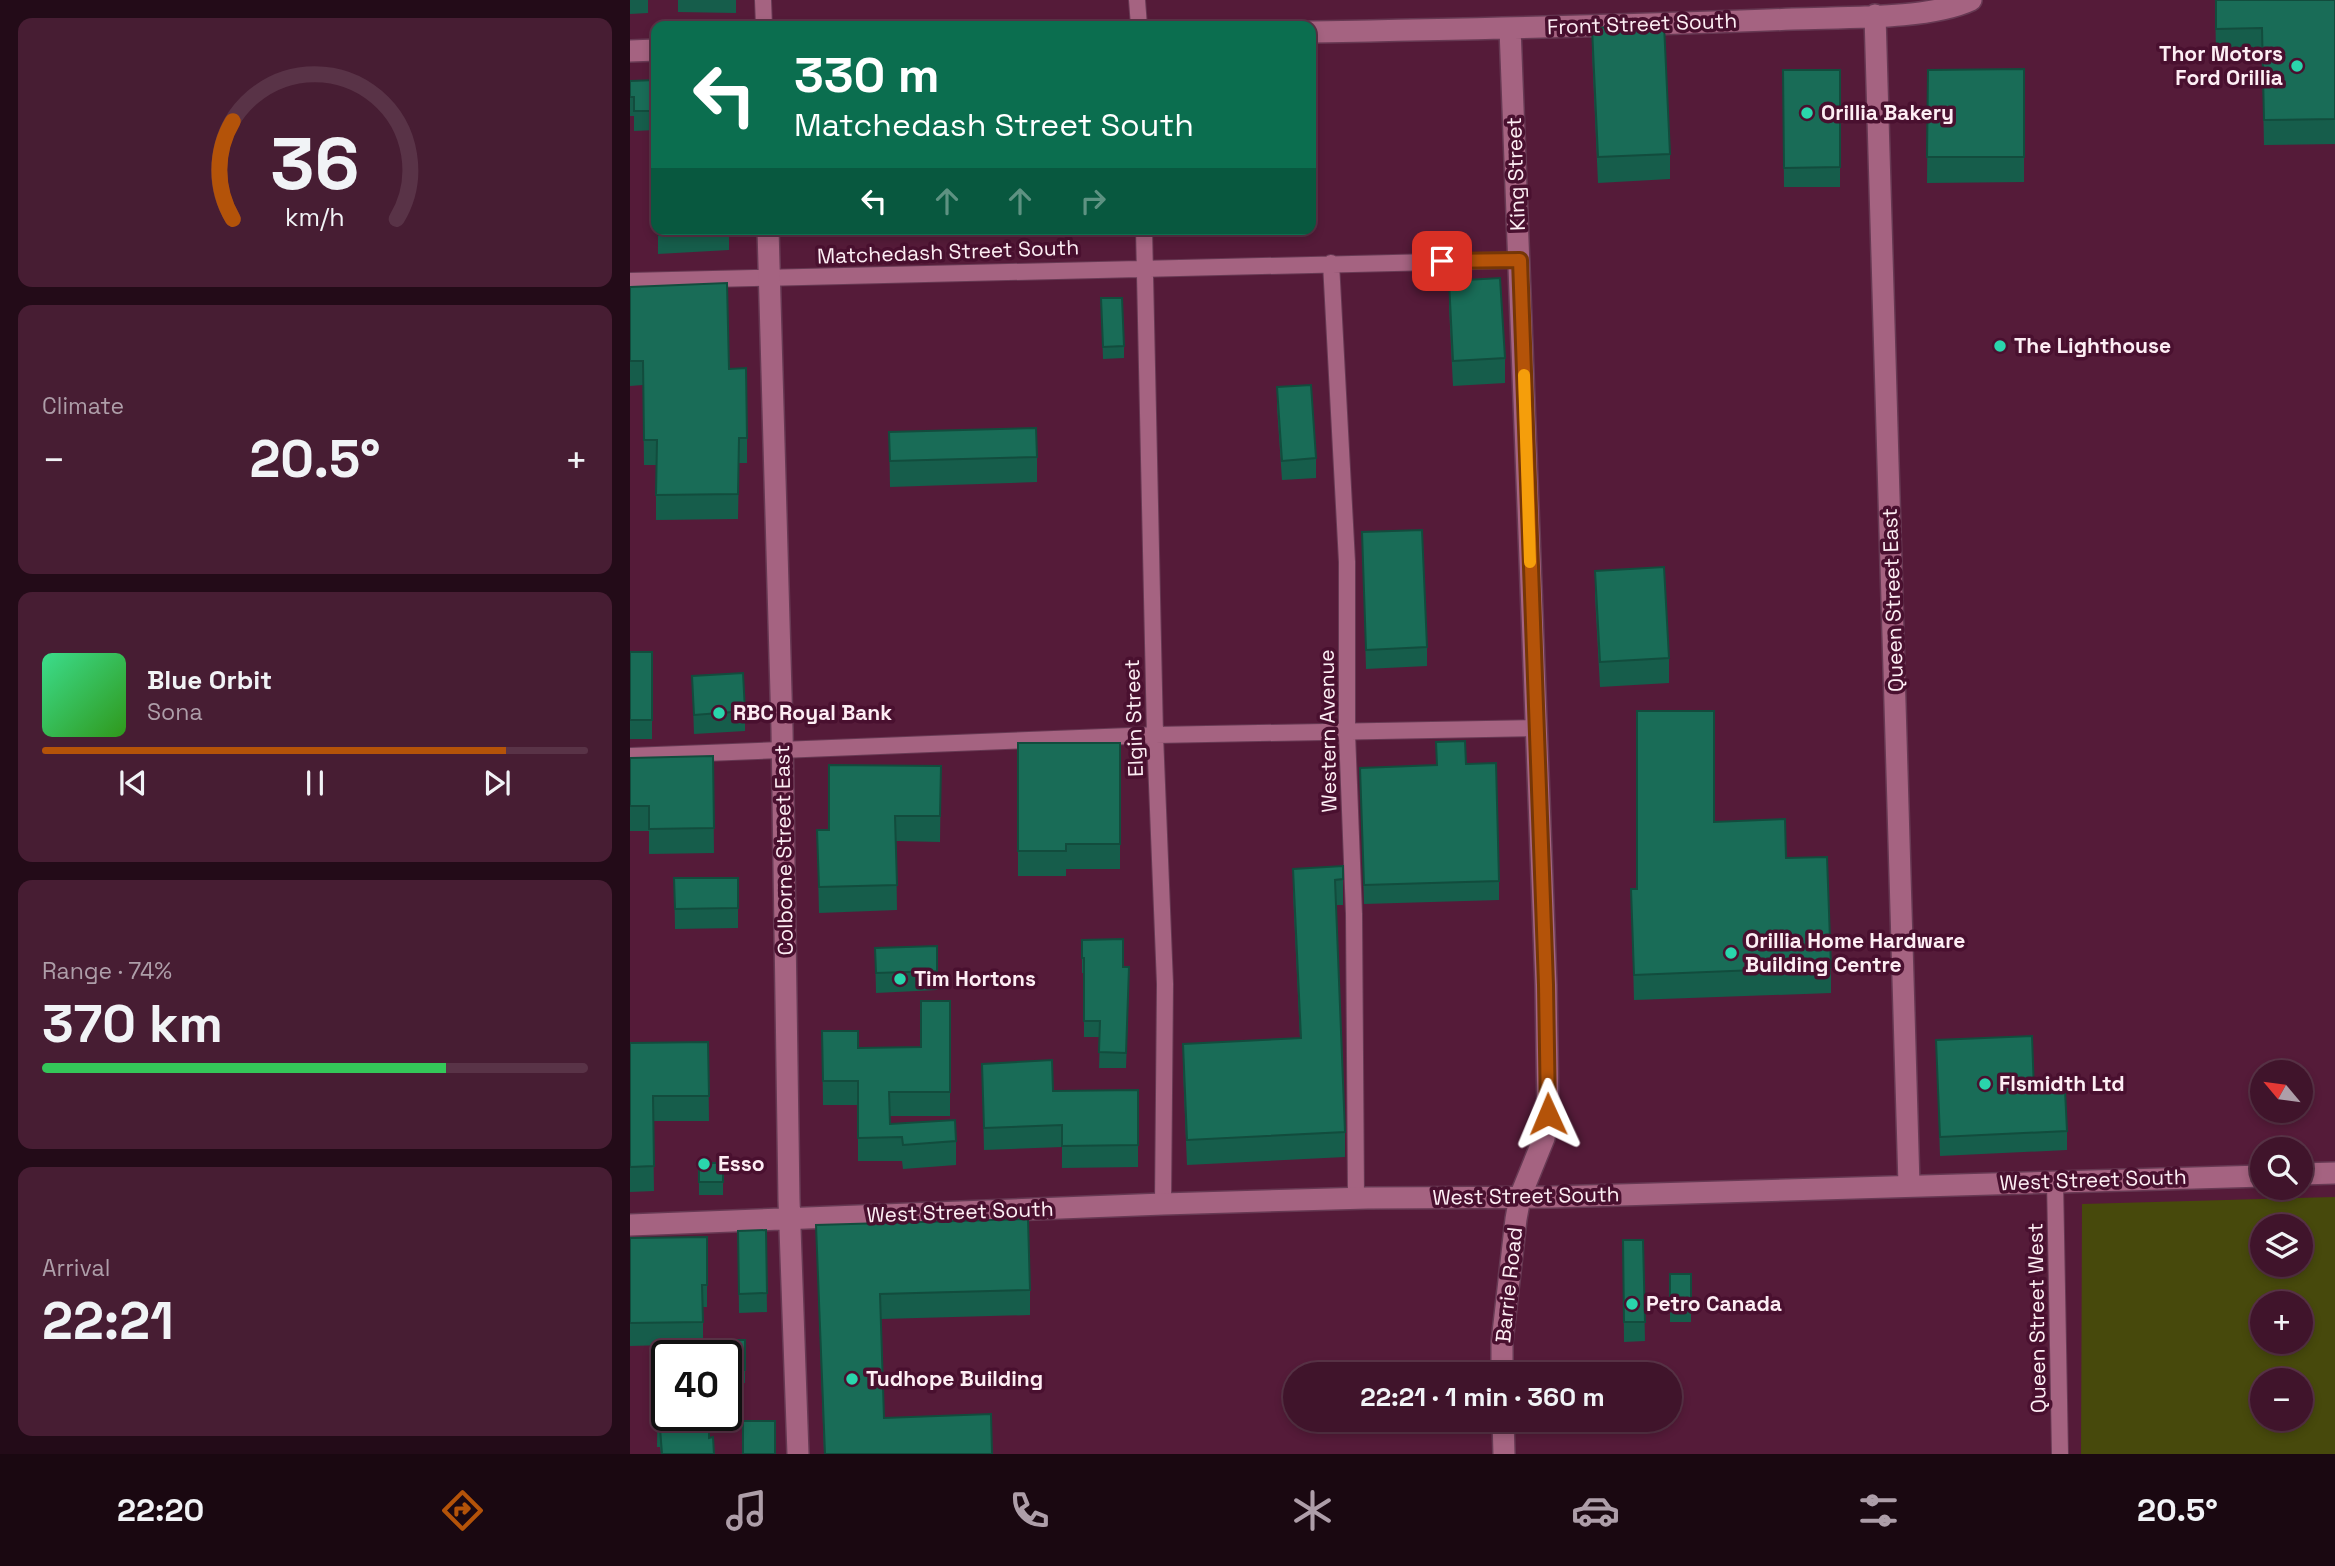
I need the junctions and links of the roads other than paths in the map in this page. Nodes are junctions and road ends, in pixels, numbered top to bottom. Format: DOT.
graph roads {
  1 [pos="763,0"];
  2 [pos="1138,0"];
  3 [pos="1971,0"];
  4 [pos="1875,15"];
  5 [pos="764,21"];
  6 [pos="1139,21"];
  7 [pos="1510,28"];
  8 [pos="1316,32"];
  9 [pos="651,50"];
  10 [pos="630,51"];
  11 [pos="768,235"];
  12 [pos="1144,235"];
  13 [pos="1520,260"];
  14 [pos="1331,263"];
  15 [pos="1145,267"];
  16 [pos="769,278"];
  17 [pos="630,281"];
  18 [pos="1536,728"];
  19 [pos="1348,733"];
  20 [pos="1155,735"];
  21 [pos="782,750"];
  22 [pos="630,756"];
  23 [pos="2335,1173"];
  24 [pos="2313,1174"];
  25 [pos="2250,1175"];
  26 [pos="2055,1181"];
  27 [pos="1909,1185"];
  28 [pos="1520,1197"];
  29 [pos="1356,1199"];
  30 [pos="1163,1205"];
  31 [pos="790,1218"];
  32 [pos="630,1225"];
  33 [pos="1502,1362"];
  34 [pos="1503,1432"];
  35 [pos="798,1454"];
  36 [pos="1504,1454"];
  37 [pos="2060,1454"];
  1 -- 5 [label="street"];
  2 -- 6 [label="street"];
  3 -- 4 [label="street, Front Street South"];
  4 -- 7 [label="street, Front Street South"];
  4 -- 27 [label="street, Queen Street East"];
  7 -- 8 [label="street, Front Street South"];
  7 -- 13 [label="street, King Street"];
  9 -- 10 [label="street"];
  11 -- 16 [label="street, Colborne Street East"];
  12 -- 15 [label="street, Elgin Street"];
  13 -- 14 [label="street, Matchedash Street South"];
  13 -- 18 [label="street, King Street"];
  14 -- 15 [label="street, Matchedash Street South"];
  14 -- 19 [label="street, Western Avenue"];
  15 -- 16 [label="street, Matchedash Street South"];
  15 -- 20 [label="street, Elgin Street"];
  16 -- 17 [label="street, Matchedash Street South"];
  16 -- 21 [label="street, Colborne Street East"];
  18 -- 19 [label="street"];
  18 -- 28 [label="street, King Street"];
  19 -- 20 [label="street"];
  19 -- 29 [label="street, Western Avenue"];
  20 -- 21 [label="street"];
  20 -- 30 [label="street, Elgin Street"];
  21 -- 22 [label="street"];
  21 -- 31 [label="street, Colborne Street East"];
  23 -- 24 [label="street"];
  25 -- 26 [label="street, West Street South"];
  26 -- 27 [label="street, West Street South"];
  26 -- 37 [label="street, Queen Street West"];
  27 -- 28 [label="street, West Street South"];
  28 -- 29 [label="street, West Street South"];
  28 -- 33 [label="street, Barrie Road"];
  29 -- 30 [label="street, West Street South"];
  30 -- 31 [label="street, West Street South"];
  31 -- 32 [label="street, West Street South"];
  31 -- 35 [label="street, Colborne Street East"];
  34 -- 36 [label="street"];
}
